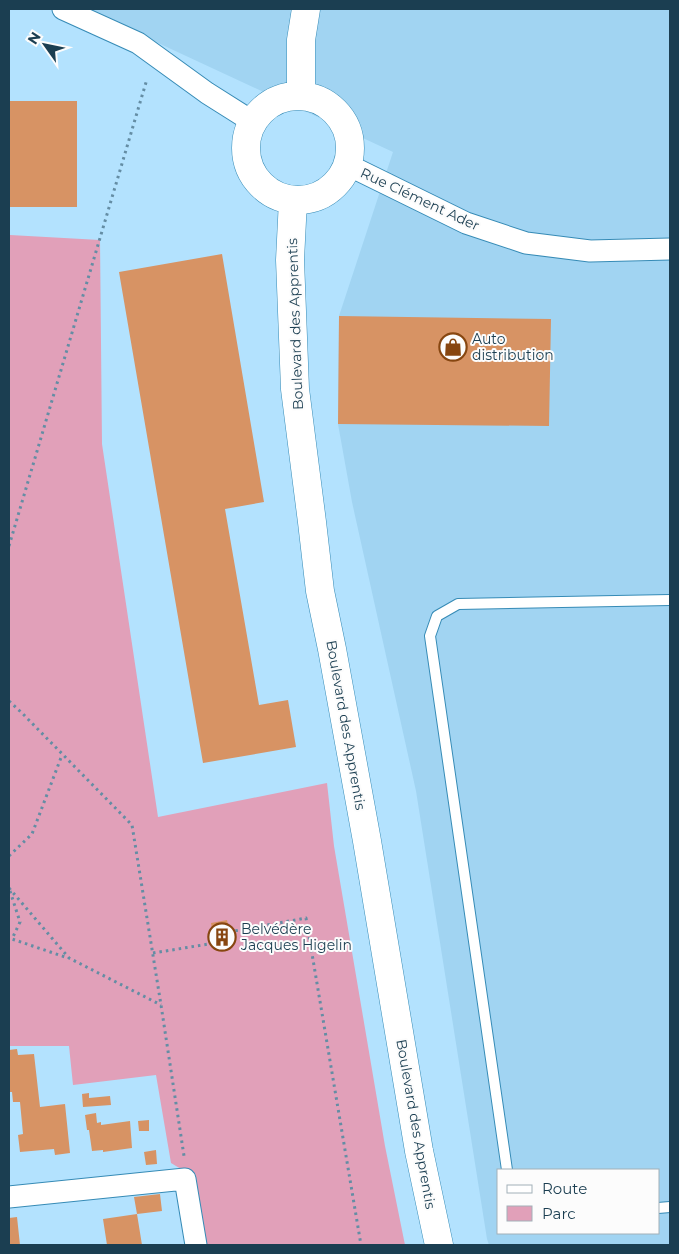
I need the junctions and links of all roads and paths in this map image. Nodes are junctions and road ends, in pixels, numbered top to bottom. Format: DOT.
graph roads {
  1 [pos="63,9"];
  2 [pos="306,9"];
  3 [pos="148,76"];
  4 [pos="301,96"];
  5 [pos="253,122"];
  6 [pos="348,165"];
  7 [pos="293,200"];
  8 [pos="670,249"];
  9 [pos="9,546"];
  10 [pos="670,600"];
  11 [pos="9,701"];
  12 [pos="62,755"];
  13 [pos="9,856"];
  14 [pos="9,888"];
  15 [pos="229,932"];
  16 [pos="10,939"];
  17 [pos="215,943"];
  18 [pos="152,953"];
  19 [pos="69,958"];
  20 [pos="161,1005"];
  21 [pos="507,1169"];
  22 [pos="185,1179"];
  23 [pos="9,1197"];
  24 [pos="196,1245"];
  25 [pos="361,1245"];
  26 [pos="439,1245"];
  1 -- 5 [label="street"];
  2 -- 4 [label="main road"];
  3 -- 9 [label="path"];
  4 -- 5 [label="main road"];
  4 -- 6 [label="main road"];
  5 -- 7 [label="main road"];
  6 -- 7 [label="main road"];
  6 -- 8 [label="street, Rue Clément Ader"];
  7 -- 26 [label="main road, Boulevard des Apprentis"];
  10 -- 21 [label="lane"];
  11 -- 12 [label="path"];
  12 -- 13 [label="path"];
  12 -- 18 [label="path"];
  14 -- 16 [label="path"];
  14 -- 19 [label="path"];
  15 -- 25 [label="path"];
  16 -- 19 [label="path"];
  17 -- 18 [label="path"];
  18 -- 20 [label="path"];
  19 -- 20 [label="path"];
  20 -- 22 [label="path"];
  22 -- 23 [label="street"];
  22 -- 24 [label="street"];
}
